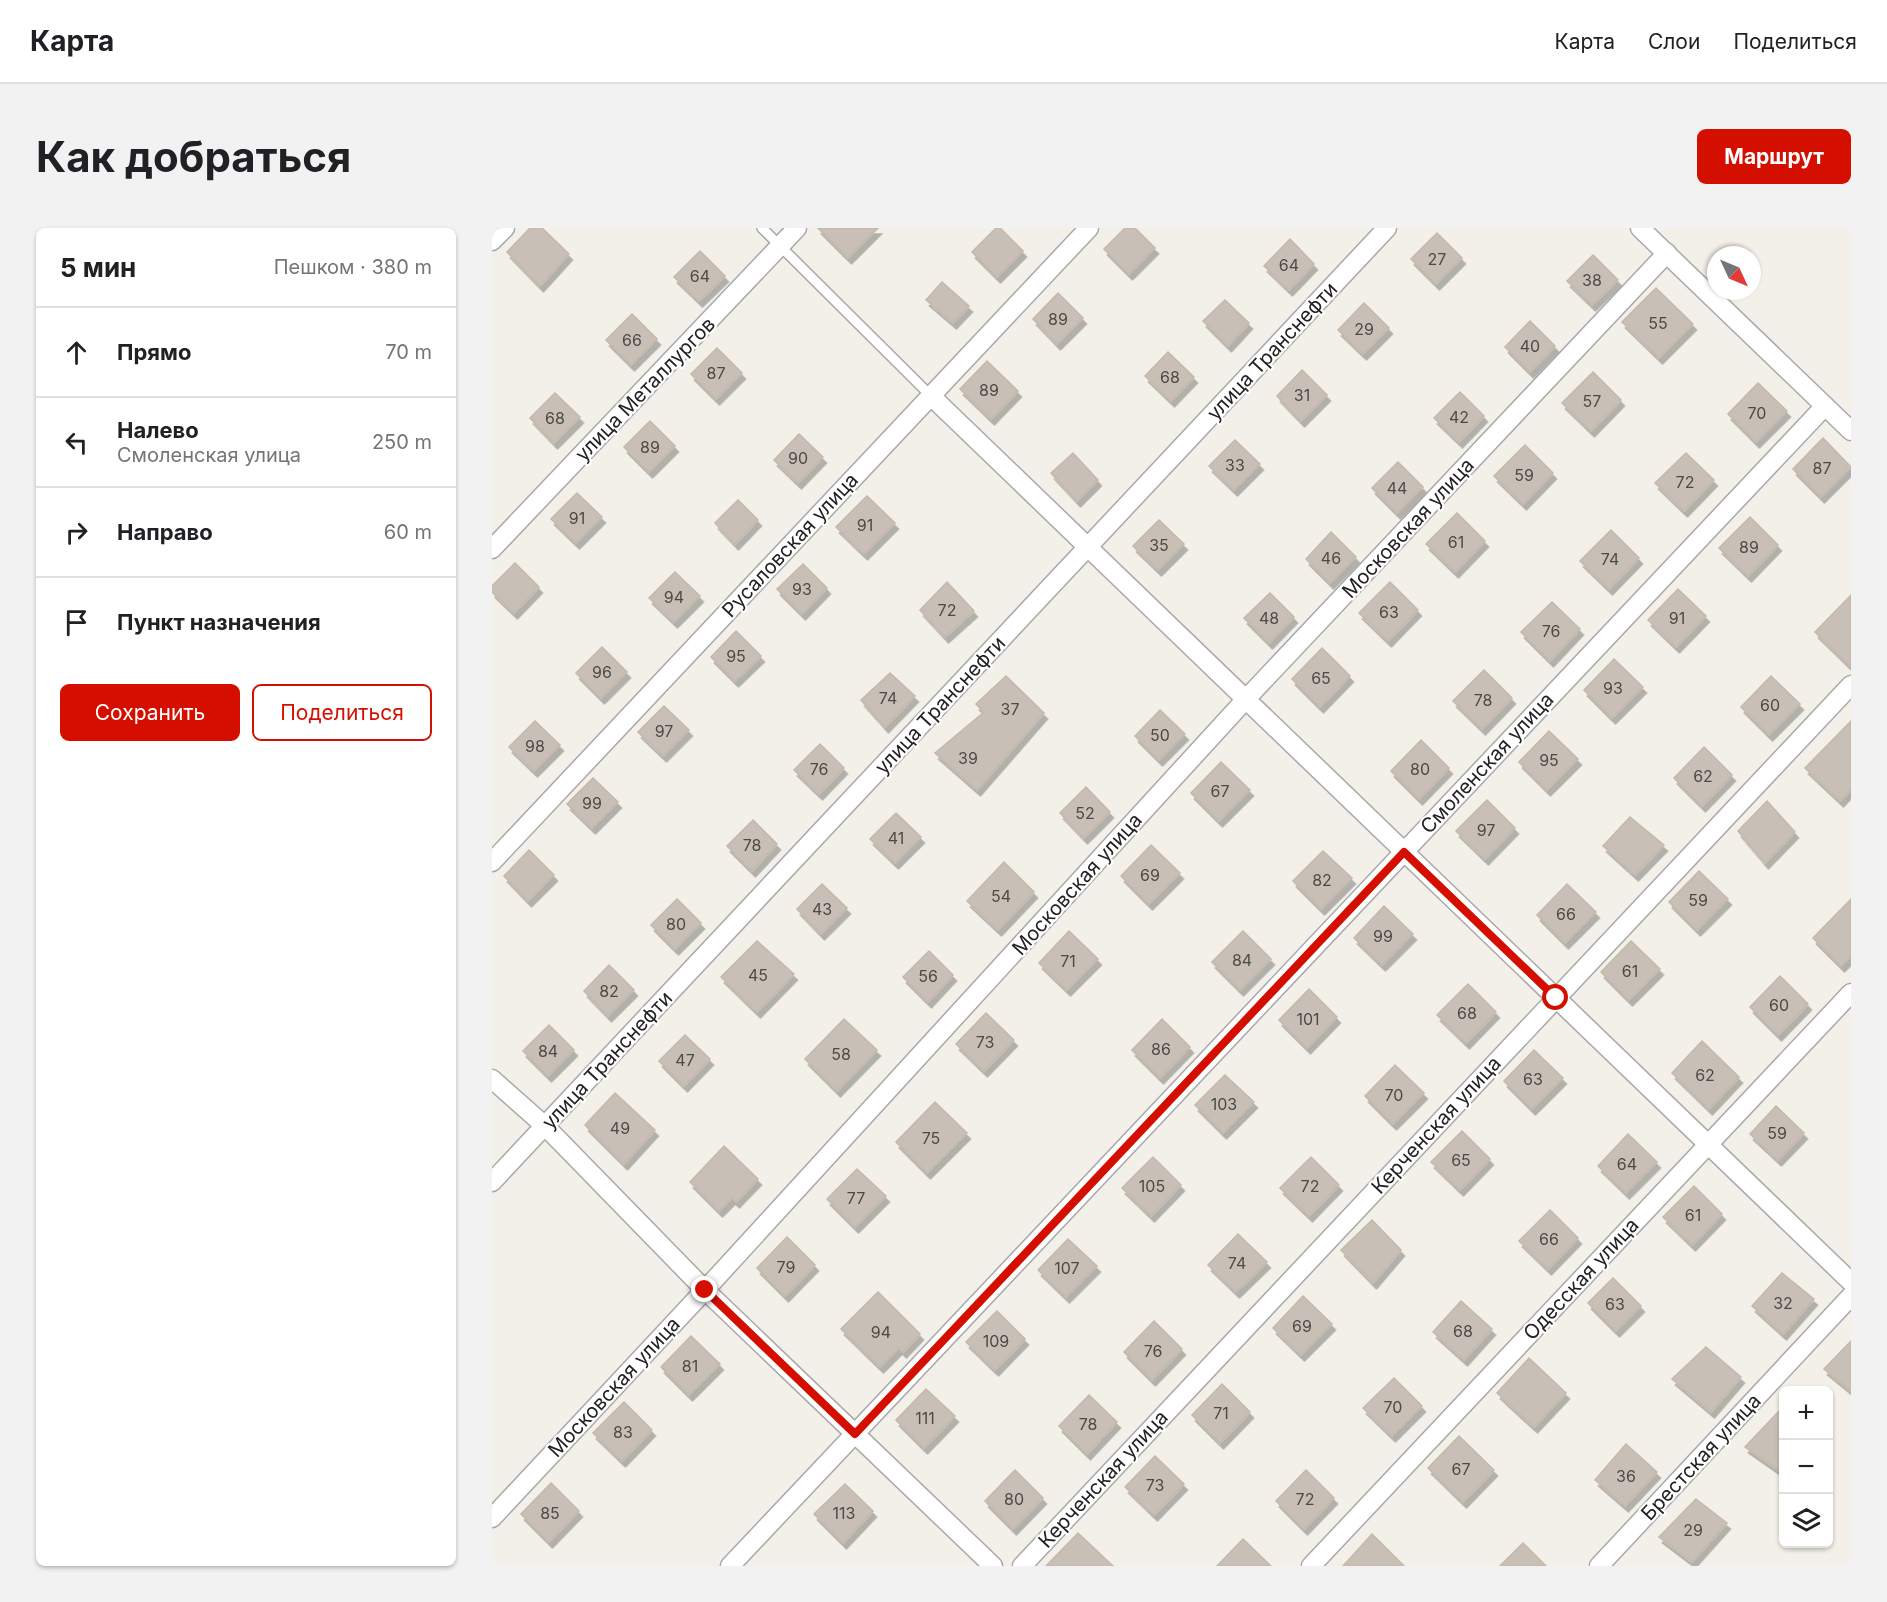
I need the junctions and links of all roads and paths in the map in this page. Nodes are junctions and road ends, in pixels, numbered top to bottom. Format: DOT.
graph roads {
  1 [pos="505,228"];
  2 [pos="762,228"];
  3 [pos="797,228"];
  4 [pos="1089,228"];
  5 [pos="1387,228"];
  6 [pos="1640,228"];
  7 [pos="492,241"];
  8 [pos="781,246"];
  9 [pos="1667,253"];
  10 [pos="931,396"];
  11 [pos="1825,406"];
  12 [pos="1851,431"];
  13 [pos="1088,547"];
  14 [pos="492,549"];
  15 [pos="1851,684"];
  16 [pos="1246,699"];
  17 [pos="1404,852"];
  18 [pos="492,862"];
  19 [pos="1851,993"];
  20 [pos="1556,998"];
  21 [pos="492,1078"];
  22 [pos="545,1126"];
  23 [pos="1708,1145"];
  24 [pos="492,1182"];
  25 [pos="1851,1282"];
  26 [pos="705,1290"];
  27 [pos="1851,1296"];
  28 [pos="855,1434"];
  29 [pos="492,1518"];
  30 [pos="730,1566"];
  31 [pos="993,1566"];
  32 [pos="1022,1566"];
  33 [pos="1311,1566"];
  34 [pos="1599,1566"];
  1 -- 7 [label="street"];
  2 -- 8 [label="lane"];
  3 -- 8 [label="street, улица Металлургов"];
  4 -- 10 [label="street, Русаловская улица"];
  5 -- 13 [label="street, улица Транснефти"];
  6 -- 9 [label="street"];
  8 -- 10 [label="lane"];
  8 -- 14 [label="street, улица Металлургов"];
  9 -- 11 [label="street"];
  9 -- 16 [label="street, Московская улица"];
  10 -- 13 [label="street"];
  10 -- 18 [label="street, Русаловская улица"];
  11 -- 12 [label="street"];
  11 -- 17 [label="street, Смоленская улица"];
  13 -- 16 [label="street"];
  13 -- 22 [label="street, улица Транснефти"];
  15 -- 20 [label="street, Керченская улица"];
  16 -- 17 [label="street"];
  16 -- 26 [label="street, Московская улица"];
  17 -- 20 [label="street"];
  17 -- 28 [label="street, Смоленская улица"];
  19 -- 23 [label="street, Одесская улица"];
  20 -- 23 [label="street"];
  20 -- 32 [label="street, Керченская улица"];
  21 -- 22 [label="street"];
  22 -- 24 [label="street, улица Транснефти"];
  22 -- 26 [label="street"];
  23 -- 25 [label="street"];
  23 -- 33 [label="street, Одесская улица"];
  26 -- 28 [label="street"];
  26 -- 29 [label="street, Московская улица"];
  27 -- 34 [label="street, Брестская улица"];
  28 -- 30 [label="street, Смоленская улица"];
  28 -- 31 [label="street"];
}
